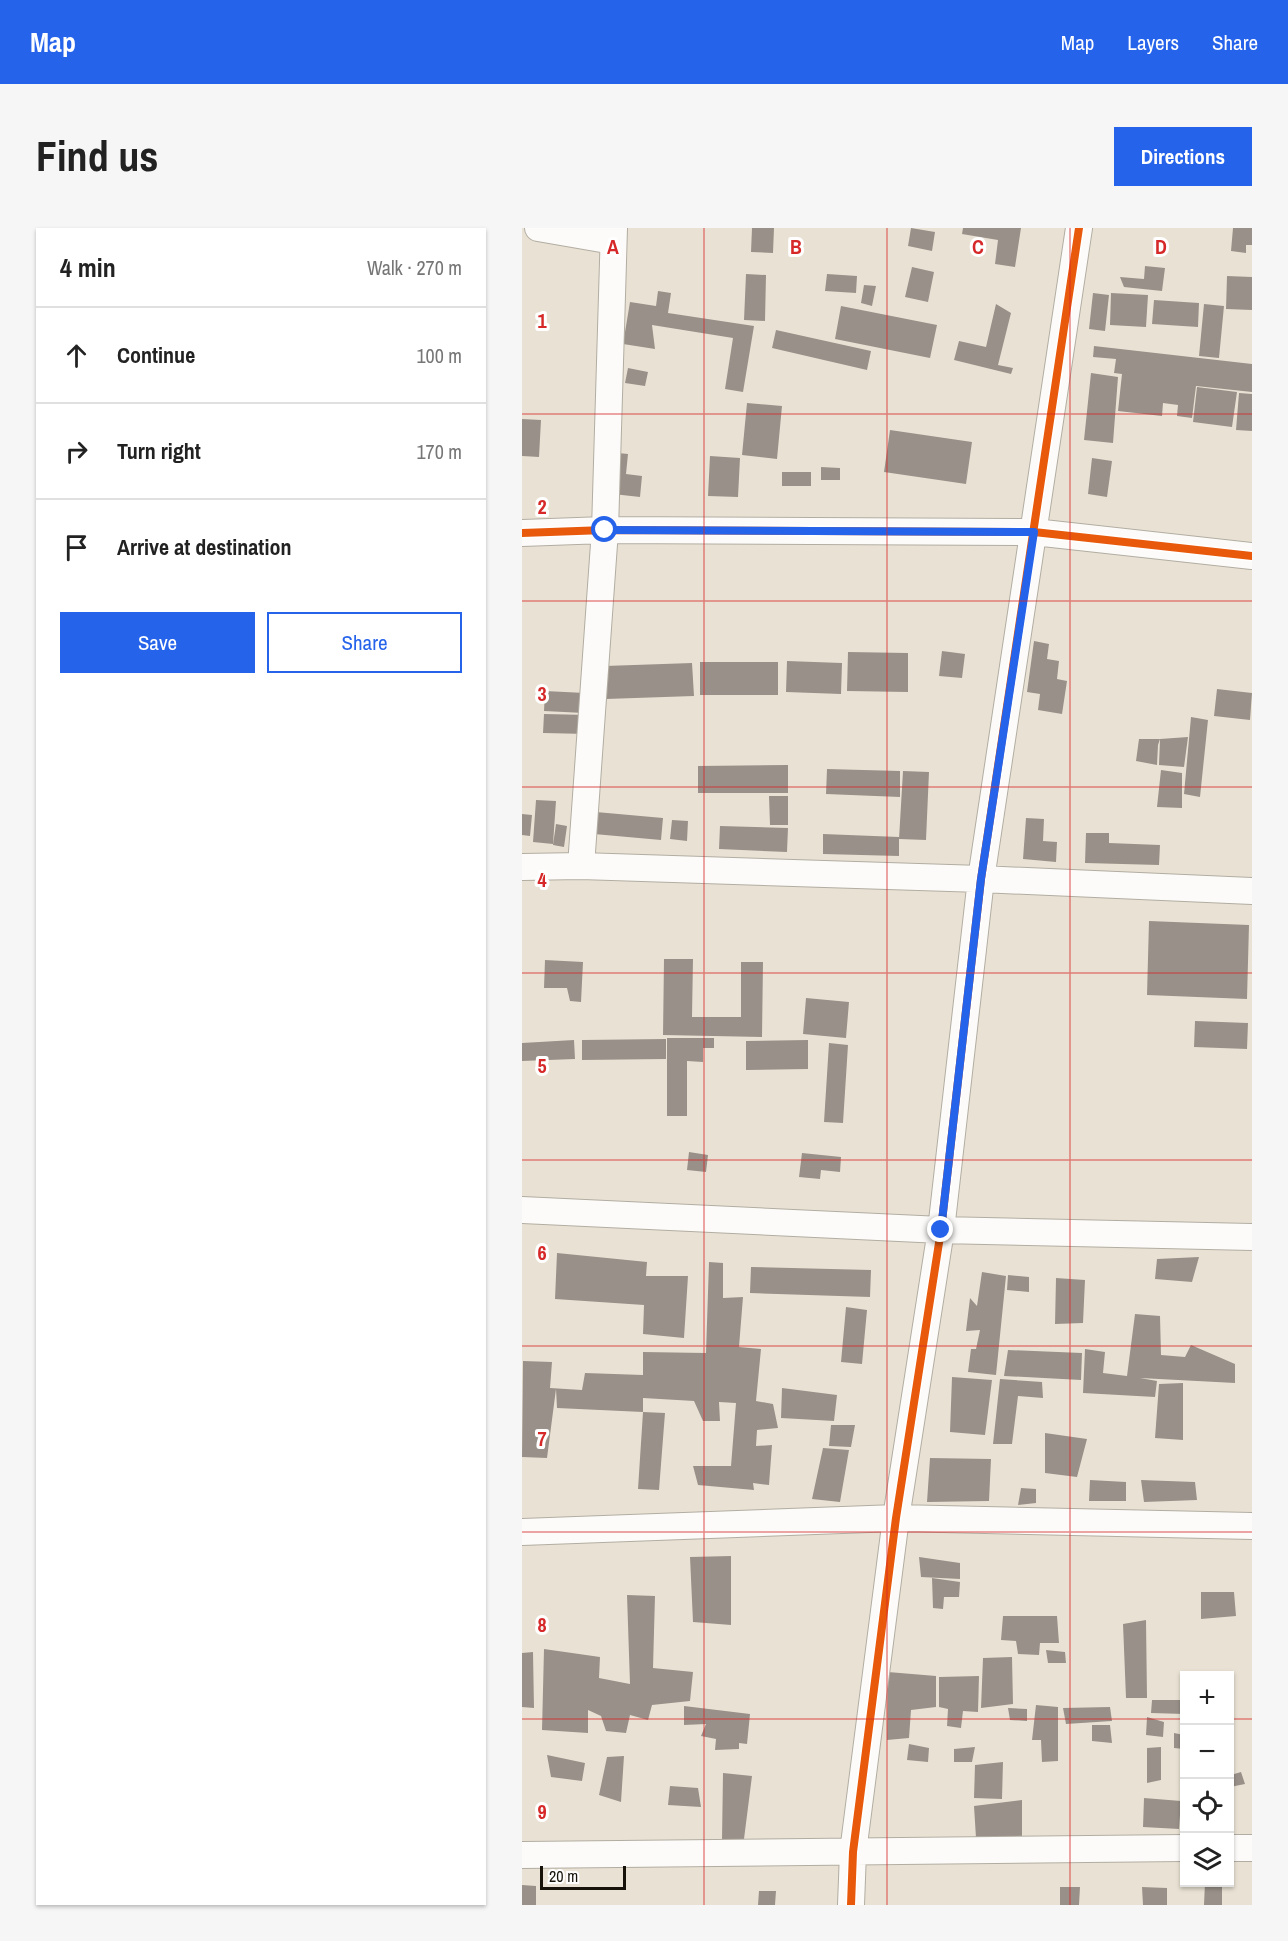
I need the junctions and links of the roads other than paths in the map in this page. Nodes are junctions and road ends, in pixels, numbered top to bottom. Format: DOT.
graph roads {
  1 [pos="538,228"];
  2 [pos="1079,228"];
  3 [pos="614,235"];
  4 [pos="605,530"];
  5 [pos="522,532"];
  6 [pos="1034,532"];
  7 [pos="1252,556"];
  8 [pos="581,866"];
  9 [pos="522,867"];
  10 [pos="981,879"];
  11 [pos="1252,891"];
  12 [pos="522,1209"];
  13 [pos="941,1230"];
  14 [pos="1252,1237"];
  15 [pos="896,1518"];
  16 [pos="1252,1526"];
  17 [pos="522,1532"];
  18 [pos="1180,1848"];
  19 [pos="1234,1848"];
  20 [pos="1252,1848"];
  21 [pos="853,1852"];
  22 [pos="522,1856"];
  23 [pos="851,1905"];
  1 -- 3 [label="street"];
  2 -- 6 [label="street"];
  3 -- 4 [label="street"];
  4 -- 5 [label="street"];
  4 -- 6 [label="street"];
  4 -- 8 [label="street"];
  6 -- 7 [label="street"];
  6 -- 10 [label="street"];
  8 -- 9 [label="street"];
  8 -- 10 [label="street"];
  10 -- 11 [label="street"];
  10 -- 13 [label="street"];
  12 -- 13 [label="street"];
  13 -- 14 [label="street"];
  13 -- 15 [label="street"];
  15 -- 16 [label="street"];
  15 -- 17 [label="street"];
  15 -- 21 [label="street"];
  18 -- 21 [label="street"];
  19 -- 20 [label="street"];
  21 -- 22 [label="street"];
  21 -- 23 [label="street"];
}
